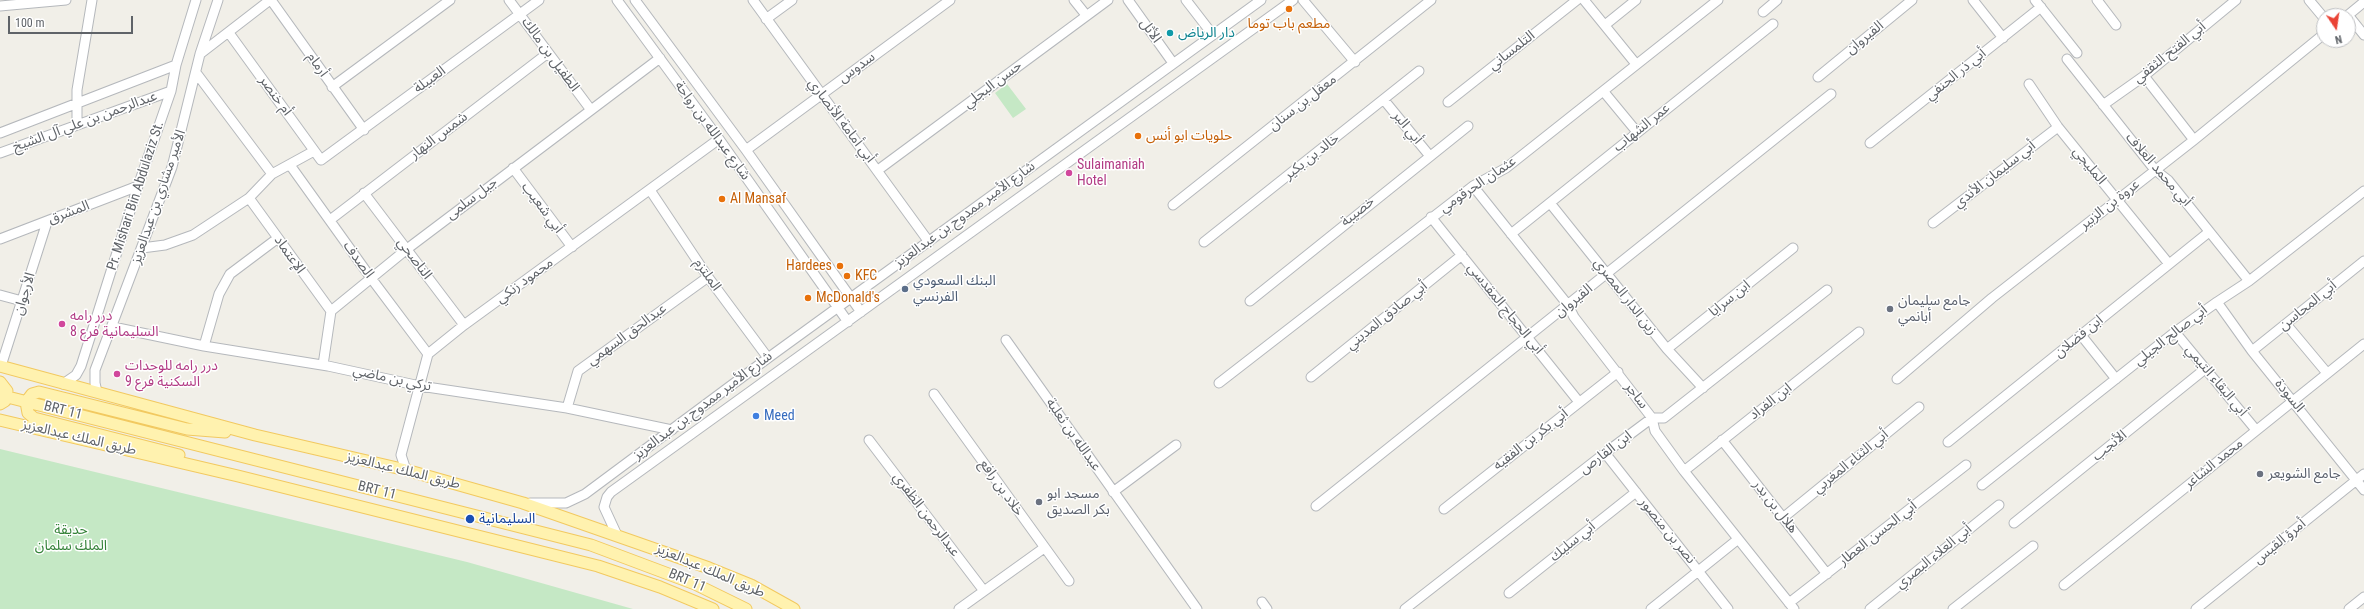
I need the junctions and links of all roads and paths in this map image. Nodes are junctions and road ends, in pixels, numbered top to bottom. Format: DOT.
graph roads {
  1 [pos="66,0"];
  2 [pos="92,0"];
  3 [pos="196,0"];
  4 [pos="218,0"];
  5 [pos="271,0"];
  6 [pos="450,0"];
  7 [pos="509,0"];
  8 [pos="539,0"];
  9 [pos="617,0"];
  10 [pos="635,0"];
  11 [pos="753,0"];
  12 [pos="792,0"];
  13 [pos="950,0"];
  14 [pos="1074,0"];
  15 [pos="1108,0"];
  16 [pos="1128,0"];
  17 [pos="1186,0"];
  18 [pos="1261,0"];
  19 [pos="1293,0"];
  20 [pos="1303,0"];
  21 [pos="1431,0"];
  22 [pos="1577,0"];
  23 [pos="1584,0"];
  24 [pos="1636,0"];
  25 [pos="1718,0"];
  26 [pos="1777,0"];
  27 [pos="1912,0"];
  28 [pos="1973,0"];
  29 [pos="2097,0"];
  30 [pos="2236,0"];
  31 [pos="2310,0"];
  32 [pos="2364,2"];
  33 [pos="2038,4"];
  34 [pos="0,6"];
  35 [pos="2316,8"];
  36 [pos="2356,9"];
  37 [pos="1763,12"];
  38 [pos="520,14"];
  39 [pos="1086,15"];
  40 [pos="766,19"];
  41 [pos="1773,24"];
  42 [pos="1605,25"];
  43 [pos="2116,25"];
  44 [pos="2356,26"];
  45 [pos="229,33"];
  46 [pos="1213,35"];
  47 [pos="2364,35"];
  48 [pos="2003,38"];
  49 [pos="2316,41"];
  50 [pos="548,53"];
  51 [pos="2077,53"];
  52 [pos="200,54"];
  53 [pos="660,58"];
  54 [pos="2067,59"];
  55 [pos="1355,62"];
  56 [pos="1173,63"];
  57 [pos="1636,64"];
  58 [pos="176,65"];
  59 [pos="1419,71"];
  60 [pos="197,74"];
  61 [pos="2144,76"];
  62 [pos="1818,77"];
  63 [pos="2029,84"];
  64 [pos="332,87"];
  65 [pos="171,91"];
  66 [pos="1604,92"];
  67 [pos="822,94"];
  68 [pos="1831,94"];
  69 [pos="1384,100"];
  70 [pos="1448,102"];
  71 [pos="76,104"];
  72 [pos="2103,105"];
  73 [pos="591,110"];
  74 [pos="77,126"];
  75 [pos="1468,126"];
  76 [pos="2058,127"];
  77 [pos="364,130"];
  78 [pos="1637,132"];
  79 [pos="0,133"];
  80 [pos="719,139"];
  81 [pos="2194,140"];
  82 [pos="1870,143"];
  83 [pos="746,150"];
  84 [pos="314,151"];
  85 [pos="0,153"];
  86 [pos="1429,155"];
  87 [pos="321,160"];
  88 [pos="290,164"];
  89 [pos="513,168"];
  90 [pos="878,170"];
  91 [pos="2155,170"];
  92 [pos="272,174"];
  93 [pos="138,186"];
  94 [pos="1472,186"];
  95 [pos="650,190"];
  96 [pos="2364,192"];
  97 [pos="364,193"];
  98 [pos="249,198"];
  99 [pos="2116,200"];
  100 [pos="1550,202"];
  101 [pos="1173,205"];
  102 [pos="1431,217"];
  103 [pos="330,220"];
  104 [pos="47,222"];
  105 [pos="1933,223"];
  106 [pos="2209,232"];
  107 [pos="1511,234"];
  108 [pos="278,238"];
  109 [pos="0,239"];
  110 [pos="929,242"];
  111 [pos="1204,242"];
  112 [pos="572,247"];
  113 [pos="142,248"];
  114 [pos="1793,248"];
  115 [pos="407,249"];
  116 [pos="1462,255"];
  117 [pos="2364,261"];
  118 [pos="2169,264"];
  119 [pos="1607,274"];
  120 [pos="708,277"];
  121 [pos="371,278"];
  122 [pos="2249,282"];
  123 [pos="1827,290"];
  124 [pos="0,296"];
  125 [pos="850,298"];
  126 [pos="22,301"];
  127 [pos="1250,302"];
  128 [pos="2217,302"];
  129 [pos="1568,305"];
  130 [pos="837,308"];
  131 [pos="331,311"];
  132 [pos="861,312"];
  133 [pos="848,322"];
  134 [pos="2286,324"];
  135 [pos="464,325"];
  136 [pos="113,327"];
  137 [pos="1859,332"];
  138 [pos="2175,332"];
  139 [pos="2081,335"];
  140 [pos="1528,338"];
  141 [pos="1006,340"];
  142 [pos="2364,344"];
  143 [pos="204,346"];
  144 [pos="1667,350"];
  145 [pos="2252,351"];
  146 [pos="428,354"];
  147 [pos="84,355"];
  148 [pos="768,358"];
  149 [pos="100,359"];
  150 [pos="323,365"];
  151 [pos="1,366"];
  152 [pos="2205,369"];
  153 [pos="1618,372"];
  154 [pos="2327,373"];
  155 [pos="1311,377"];
  156 [pos="1897,379"];
  157 [pos="2116,379"];
  158 [pos="0,382"];
  159 [pos="1219,383"];
  160 [pos="63,384"];
  161 [pos="420,386"];
  162 [pos="1703,388"];
  163 [pos="97,392"];
  164 [pos="934,394"];
  165 [pos="2,399"];
  166 [pos="2293,401"];
  167 [pos="26,402"];
  168 [pos="1579,402"];
  169 [pos="1919,407"];
  170 [pos="567,408"];
  171 [pos="1652,418"];
  172 [pos="0,420"];
  173 [pos="672,430"];
  174 [pos="2256,430"];
  175 [pos="254,435"];
  176 [pos="869,440"];
  177 [pos="1722,440"];
  178 [pos="1948,442"];
  179 [pos="1176,445"];
  180 [pos="1605,453"];
  181 [pos="1966,465"];
  182 [pos="406,470"];
  183 [pos="1684,471"];
  184 [pos="2364,474"];
  185 [pos="238,476"];
  186 [pos="2356,481"];
  187 [pos="1982,485"];
  188 [pos="2364,490"];
  189 [pos="1113,492"];
  190 [pos="1636,492"];
  191 [pos="523,503"];
  192 [pos="1999,505"];
  193 [pos="1316,506"];
  194 [pos="1444,509"];
  195 [pos="1784,517"];
  196 [pos="2014,522"];
  197 [pos="616,533"];
  198 [pos="1737,540"];
  199 [pos="2032,546"];
  200 [pos="1044,548"];
  201 [pos="1699,571"];
  202 [pos="1827,574"];
  203 [pos="1069,581"];
  204 [pos="2064,584"];
  205 [pos="984,591"];
  206 [pos="1509,593"];
  207 [pos="2364,597"];
  208 [pos="1791,606"];
  209 [pos="1874,608"];
  210 [pos="713,609"];
  211 [pos="746,609"];
  212 [pos="794,609"];
  213 [pos="959,609"];
  214 [pos="1197,609"];
  215 [pos="1406,609"];
  216 [pos="1651,609"];
  217 [pos="1728,609"];
  218 [pos="1953,609"];
  219 [pos="2196,609"];
  220 [pos="2349,609"];
  1 -- 34 [label="street"];
  2 -- 71 [label="street"];
  3 -- 58 [label="street, Pr. Mishari Bin Abdulaziz St."];
  4 -- 52 [label="street, الأمير مشاري بن عبدالعزيز"];
  5 -- 45 [label="street"];
  5 -- 64 [label="street, أرمام"];
  6 -- 64 [label="street"];
  7 -- 38 [label="street, الطفيل بن مالك"];
  8 -- 38 [label="street, العبيلة"];
  9 -- 53 [label="street, شارع عبدالله بن رواحة"];
  10 -- 83 [label="street, شارع عبدالله بن رواحة"];
  11 -- 40 [label="street, أبي أمامة الأنصاري"];
  12 -- 40 [label="street"];
  13 -- 67 [label="street, سدوس"];
  14 -- 39 [label="street"];
  15 -- 39 [label="street, حسن البجلي"];
  16 -- 56 [label="street, الأثل"];
  17 -- 46 [label="street"];
  18 -- 46 [label="street, شارع الأمير ممدوح بن عبدالعزيز"];
  19 -- 132 [label="street, شارع الأمير ممدوح بن عبدالعزيز"];
  20 -- 55 [label="street"];
  21 -- 55 [label="street, معقل بن سنان"];
  22 -- 70 [label="street, التلمساني"];
  23 -- 42 [label="street"];
  24 -- 42 [label="street"];
  25 -- 57 [label="street, عثمان الحرقومي"];
  26 -- 37 [label="street"];
  27 -- 62 [label="street, القيروان"];
  28 -- 48 [label="street"];
  29 -- 43 [label="street"];
  30 -- 61 [label="street, أبي الفتح الثقفي"];
  31 -- 35 [label="street"];
  32 -- 36 [label="street"];
  33 -- 48 [label="street, أبي ذر الحنفي"];
  33 -- 51 [label="street"];
  38 -- 50 [label="street, الطفيل بن مالك"];
  38 -- 77 [label="street, العبيلة"];
  39 -- 90 [label="street, حسن البجلي"];
  40 -- 67 [label="street, أبي أمامة الأنصاري"];
  41 -- 78 [label="street, عمر الشهاب"];
  42 -- 57 [label="street"];
  44 -- 47 [label="street"];
  45 -- 52 [label="street"];
  45 -- 84 [label="street, أم خنصر"];
  46 -- 56 [label="street, شارع الأمير ممدوح بن عبدالعزيز"];
  48 -- 82 [label="street, أبي ذر الحنفي"];
  49 -- 81 [label="street, عروة بن الزبير"];
  50 -- 73 [label="street, الطفيل بن مالك"];
  50 -- 97 [label="street, شمس النهار"];
  52 -- 60 [label="street, الأمير مشاري بن عبدالعزيز"];
  53 -- 73 [label="street, جبل سلمى"];
  53 -- 80 [label="street, شارع عبدالله بن رواحة"];
  54 -- 72 [label="street, أبي محمد العلاف"];
  55 -- 101 [label="street, معقل بن سنان"];
  56 -- 110 [label="street, شارع الأمير ممدوح بن عبدالعزيز"];
  57 -- 66 [label="street, عثمان الحرقومي"];
  58 -- 65 [label="street, Pr. Mishari Bin Abdulaziz St."];
  58 -- 71 [label="street"];
  59 -- 69 [label="street, خالد بن بكير"];
  60 -- 92 [label="street"];
  60 -- 113 [label="street, الأمير مشاري بن عبدالعزيز"];
  61 -- 72 [label="street, أبي الفتح الثقفي"];
  61 -- 81 [label="street"];
  63 -- 76 [label="street, المليجي"];
  64 -- 77 [label="street, أرمام"];
  65 -- 74 [label="street, عبدالرحمن بن علي آل الشيخ"];
  65 -- 93 [label="street, Pr. Mishari Bin Abdulaziz St."];
  66 -- 78 [label="street"];
  66 -- 94 [label="street, عثمان الحرقومي"];
  67 -- 83 [label="street, سدوس"];
  67 -- 90 [label="street, أبي أمامة الأنصاري"];
  68 -- 119 [label="street, القيروان"];
  69 -- 86 [label="street, أبي البر"];
  69 -- 111 [label="street, خالد بن بكير"];
  71 -- 74 [label="street"];
  71 -- 79 [label="street"];
  72 -- 91 [label="street, أبي محمد العلاف"];
  73 -- 89 [label="street, جبل سلمى"];
  74 -- 85 [label="street, عبدالرحمن بن علي آل الشيخ"];
  75 -- 86 [label="street, خصيبة"];
  76 -- 99 [label="street, المليجي"];
  76 -- 105 [label="street, أبي سليمان الأندي"];
  77 -- 87 [label="street, العبيلة"];
  78 -- 100 [label="street, عمر الشهاب"];
  80 -- 95 [label="street, محمود زنكي"];
  80 -- 130 [label="street, شارع عبدالله بن رواحة"];
  81 -- 91 [label="street, عروة بن الزبير"];
  83 -- 125 [label="street, شارع عبدالله بن رواحة"];
  84 -- 87 [label="street, أم خنصر"];
  84 -- 88 [label="street"];
  86 -- 127 [label="street, خصيبة"];
  88 -- 92 [label="street"];
  88 -- 103 [label="street, الصدف"];
  89 -- 112 [label="street, أبي شعيب"];
  89 -- 115 [label="street, جبل سلمى"];
  90 -- 110 [label="street, أبي أمامة الأنصاري"];
  91 -- 99 [label="street, عروة بن الزبير"];
  91 -- 106 [label="street, أبي محمد العلاف"];
  92 -- 98 [label="street"];
  93 -- 104 [label="street, المشرق"];
  93 -- 147 [label="street, Pr. Mishari Bin Abdulaziz St."];
  94 -- 102 [label="street, عثمان الحرقومي"];
  94 -- 107 [label="street, ساجر"];
  95 -- 112 [label="street, محمود زنكي"];
  95 -- 120 [label="street, الملتزم"];
  96 -- 122 [label="street, أبي صالح الجيلي"];
  97 -- 103 [label="street, شمس النهار"];
  97 -- 115 [label="street, الناصحي"];
  98 -- 108 [label="street, الإعتماد"];
  98 -- 113 [label="street"];
  99 -- 118 [label="street, المليجي"];
  99 -- 156 [label="street, عروة بن الزبير"];
  100 -- 107 [label="street, عمر الشهاب"];
  100 -- 119 [label="street, زين الدار المصري"];
  102 -- 116 [label="street, أبي الحجاج المقدسي"];
  102 -- 159 [label="street, عثمان الحرقومي"];
  103 -- 121 [label="street, الصدف"];
  104 -- 109 [label="street, المشرق"];
  104 -- 126 [label="street, الأرجوان"];
  106 -- 118 [label="street, ابن فضلان"];
  106 -- 122 [label="street, أبي محمد العلاف"];
  107 -- 129 [label="street, ساجر"];
  108 -- 131 [label="street, الإعتماد"];
  108 -- 143 [label="street"];
  110 -- 125 [label="street, شارع الأمير ممدوح بن عبدالعزيز"];
  112 -- 135 [label="street, محمود زنكي"];
  113 -- 136 [label="street, الأمير مشاري بن عبدالعزيز"];
  114 -- 144 [label="street, ابن سرايا"];
  115 -- 121 [label="street, جبل سلمى"];
  115 -- 135 [label="street, الناصحي"];
  116 -- 140 [label="street, أبي الحجاج المقدسي"];
  116 -- 155 [label="street, أبي صادق المديني"];
  117 -- 134 [label="street, أبي المحاسن"];
  118 -- 139 [label="street, ابن فضلان"];
  119 -- 129 [label="street, القيروان"];
  119 -- 144 [label="street, زين الدار المصري"];
  120 -- 148 [label="street, الملتزم"];
  120 -- 170 [label="street, عبدالحق السهمي"];
  121 -- 131 [label="street, جبل سلمى"];
  121 -- 146 [label="street, الصدف"];
  122 -- 128 [label="street, أبي صالح الجيلي"];
  123 -- 162 [label="street, ابن القارص"];
  124 -- 126 [label="street"];
  125 -- 130 [label="street, شارع الأمير ممدوح بن عبدالعزيز"];
  125 -- 132 [label="street, شارع عبدالله بن رواحة"];
  126 -- 151 [label="street, الأرجوان"];
  128 -- 138 [label="street, أبي صالح الجيلي"];
  128 -- 145 [label="street, السودة"];
  129 -- 140 [label="street, القيروان"];
  129 -- 153 [label="street, ساجر"];
  130 -- 133 [label="street, شارع عبدالله بن رواحة"];
  130 -- 148 [label="street, شارع الأمير ممدوح بن عبدالعزيز"];
  131 -- 150 [label="street"];
  132 -- 133 [label="street, شارع الأمير ممدوح بن عبدالعزيز"];
  133 -- 197 [label="street, شارع الأمير ممدوح بن عبدالعزيز"];
  134 -- 145 [label="street, أبي المحاسن"];
  134 -- 154 [label="street"];
  135 -- 146 [label="street, محمود زنكي"];
  136 -- 143 [label="street, تركي بن ماضي"];
  136 -- 149 [label="street, الأمير مشاري بن عبدالعزيز"];
  137 -- 177 [label="street, ابن الفراد"];
  138 -- 152 [label="street, أبي البقاء التيمي"];
  138 -- 157 [label="street, أبي صالح الجيلي"];
  139 -- 157 [label="street"];
  139 -- 178 [label="street, ابن فضلان"];
  140 -- 168 [label="street, أبي الحجاج المقدسي"];
  140 -- 193 [label="street, القيروان"];
  141 -- 189 [label="street, عبدالله بن ثعلبة"];
  142 -- 154 [label="street, محمد الشاعر"];
  143 -- 150 [label="street, تركي بن ماضي"];
  144 -- 162 [label="street, زين الدار المصري"];
  145 -- 166 [label="street, السودة"];
  146 -- 161 [label="street"];
  147 -- 149 [label="street"];
  147 -- 160 [label="street, Pr. Mishari Bin Abdulaziz St."];
  148 -- 173 [label="street, شارع الأمير ممدوح بن عبدالعزيز"];
  149 -- 163 [label="street, الأمير مشاري بن عبدالعزيز"];
  150 -- 161 [label="street, تركي بن ماضي"];
  151 -- 160 [label="main road, طريق الملك عبدالعزيز"];
  152 -- 174 [label="street, أبي البقاء التيمي"];
  152 -- 196 [label="street, الأنجب"];
  153 -- 168 [label="street, أبي بكر بن الفقيه"];
  153 -- 171 [label="street, ساجر"];
  154 -- 166 [label="street, محمد الشاعر"];
  157 -- 187 [label="street, أبي صالح الجيلي"];
  158 -- 165 [label="main road"];
  160 -- 163 [label="main road, طريق الملك عبدالعزيز"];
  161 -- 170 [label="street, تركي بن ماضي"];
  161 -- 182 [label="street"];
  162 -- 171 [label="street, ابن القارص"];
  163 -- 175 [label="main road, طريق الملك عبدالعزيز"];
  164 -- 200 [label="street, خلاد بن رافع"];
  165 -- 167 [label="main road, BRT 11"];
  166 -- 174 [label="street, محمد الشاعر"];
  166 -- 186 [label="street, السودة"];
  167 -- 175 [label="main road"];
  167 -- 185 [label="main road"];
  167 -- 211 [label="main road, BRT 11"];
  168 -- 194 [label="street, أبي بكر بن الفقيه"];
  169 -- 195 [label="street, أبي الثناء المغربي"];
  170 -- 173 [label="street, تركي بن ماضي"];
  171 -- 180 [label="street, ابن القارص"];
  171 -- 183 [label="street, ساجر"];
  172 -- 185 [label="main road, طريق الملك عبدالعزيز"];
  173 -- 191 [label="street, شارع الأمير ممدوح بن عبدالعزيز"];
  174 -- 204 [label="street, محمد الشاعر"];
  175 -- 182 [label="main road, طريق الملك عبدالعزيز"];
  176 -- 205 [label="street, عبدالرحمن الظفري"];
  177 -- 183 [label="street, ابن الفراد"];
  177 -- 195 [label="street, هلال بن بدر"];
  179 -- 189 [label="street"];
  180 -- 190 [label="street, نصر بن منصور"];
  180 -- 215 [label="street, ابن القارص"];
  181 -- 202 [label="street, أبي الحسن العطار"];
  182 -- 191 [label="main road, طريق الملك عبدالعزيز"];
  183 -- 198 [label="street, ساجر"];
  184 -- 186 [label="street, أمرؤ القيس"];
  185 -- 210 [label="main road, طريق الملك عبدالعزيز"];
  186 -- 188 [label="street, السودة"];
  186 -- 219 [label="street, أمرؤ القيس"];
  189 -- 214 [label="street, عبدالله بن ثعلبة"];
  190 -- 201 [label="street, نصر بن منصور"];
  190 -- 206 [label="street, أبي سليك"];
  191 -- 197 [label="main road, طريق الملك عبدالعزيز"];
  192 -- 209 [label="street, أبي العلاء البصري"];
  195 -- 202 [label="street, هلال بن بدر"];
  197 -- 212 [label="main road, طريق الملك عبدالعزيز"];
  198 -- 201 [label="street"];
  198 -- 208 [label="street, ساجر"];
  199 -- 218 [label="street"];
  200 -- 203 [label="street, خلاد بن رافع"];
  200 -- 205 [label="street"];
  201 -- 216 [label="street"];
  201 -- 217 [label="street, نصر بن منصور"];
  202 -- 208 [label="street, أبي الحسن العطار"];
  205 -- 213 [label="street"];
  207 -- 220 [label="street"];
}
